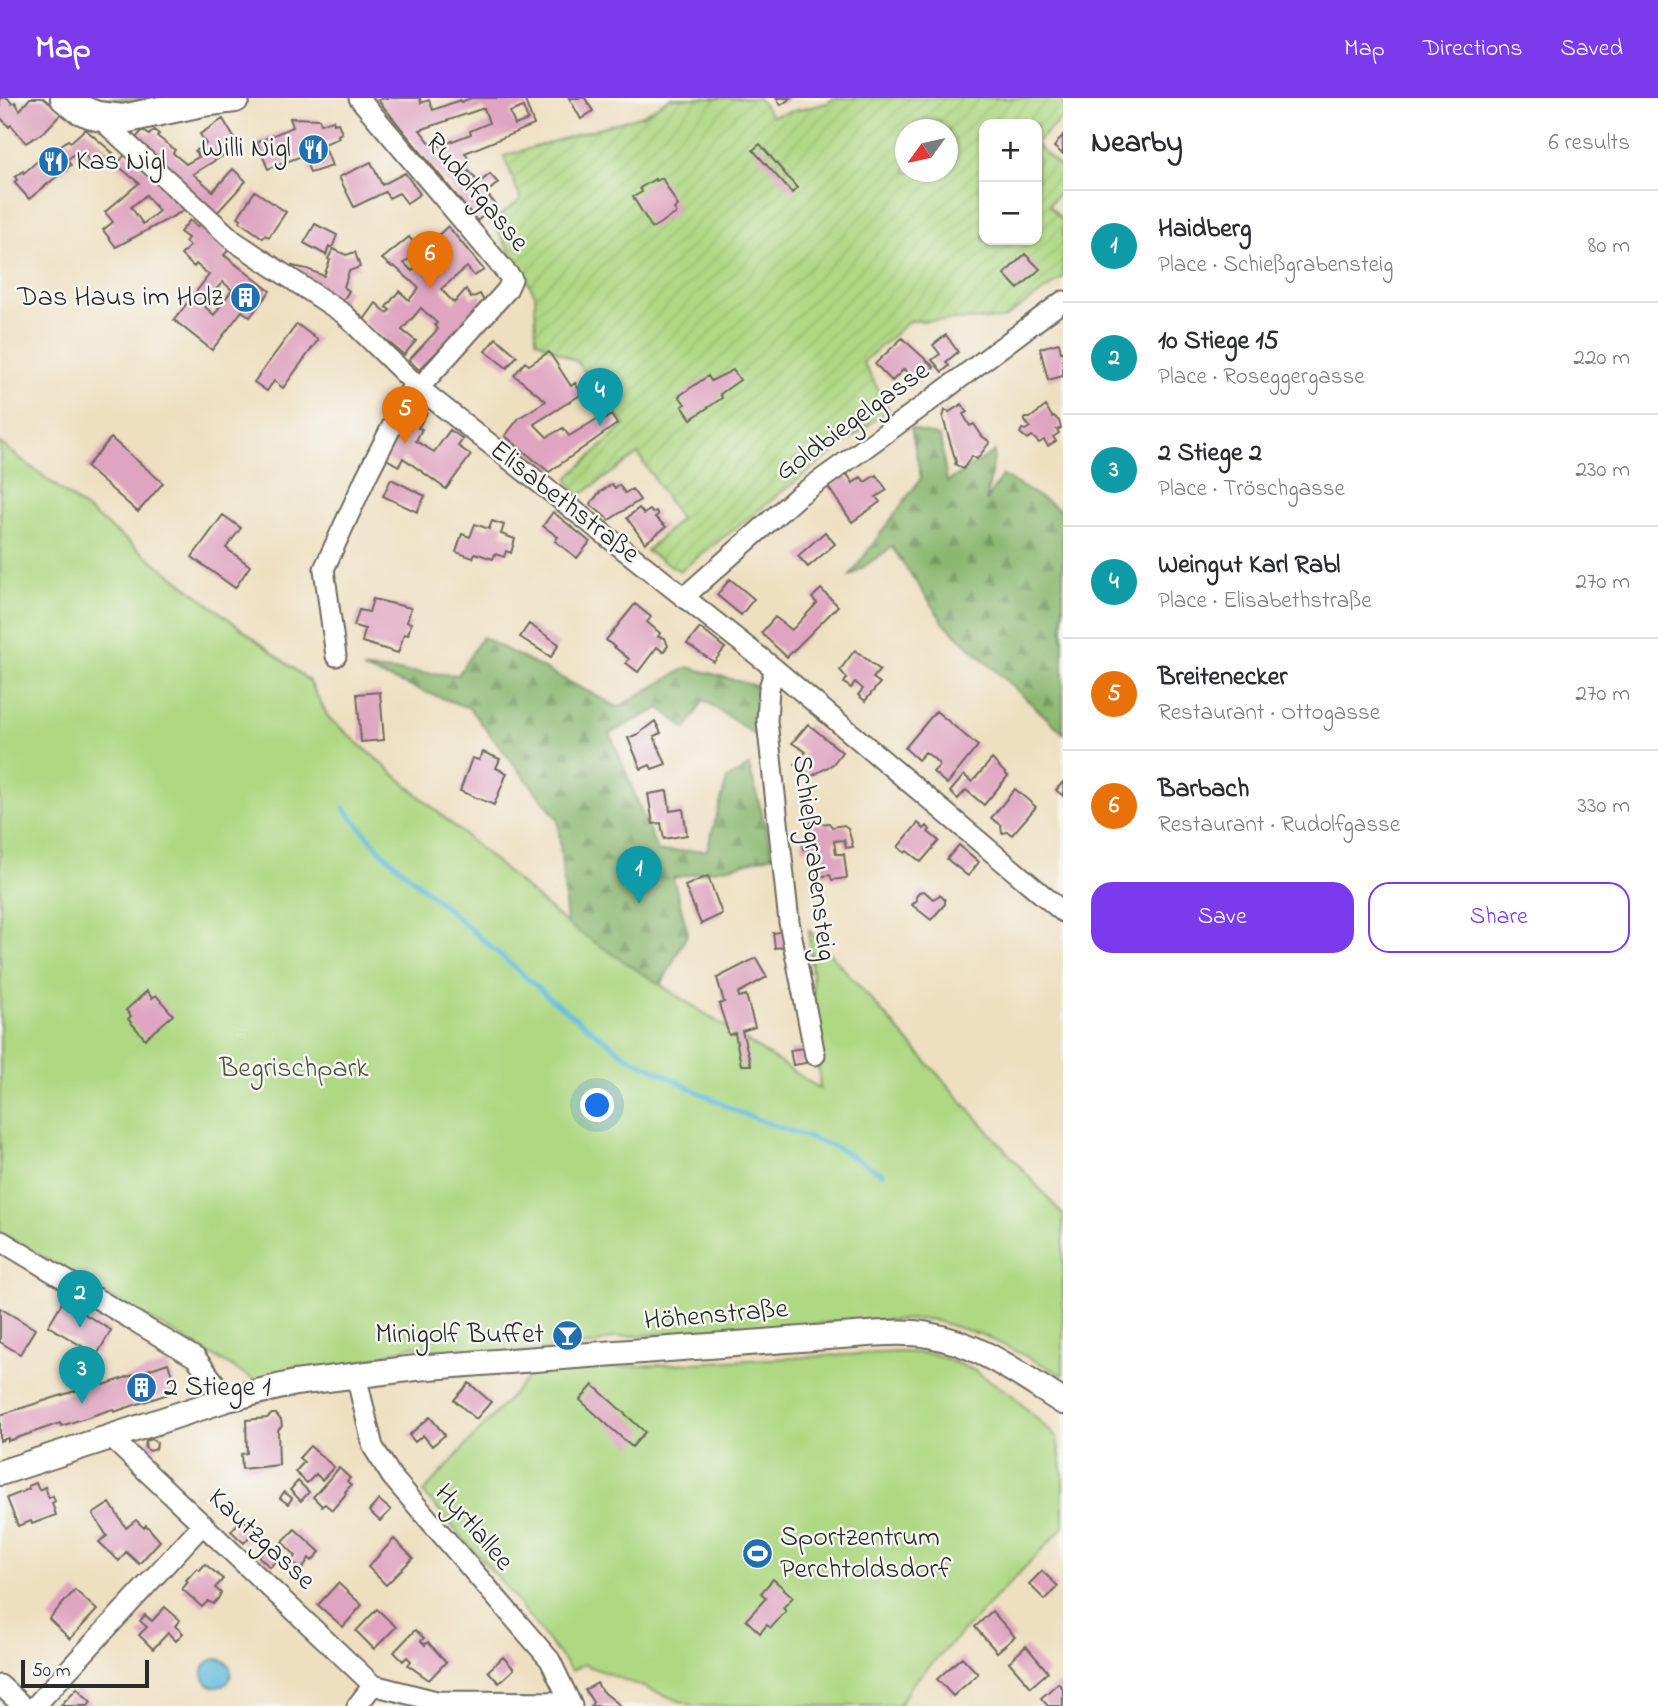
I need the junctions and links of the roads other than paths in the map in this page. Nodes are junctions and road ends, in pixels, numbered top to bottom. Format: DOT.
graph roads {
  1 [pos="65,98"];
  2 [pos="235,98"];
  3 [pos="359,98"];
  4 [pos="97,116"];
  5 [pos="1063,300"];
  6 [pos="416,386"];
  7 [pos="684,597"];
  8 [pos="336,656"];
  9 [pos="775,668"];
  10 [pos="1063,912"];
  11 [pos="815,1055"];
  12 [pos="1,1241"];
  13 [pos="356,1375"];
  14 [pos="227,1399"];
  15 [pos="1063,1402"];
  16 [pos="110,1437"];
  17 [pos="0,1473"];
  18 [pos="203,1524"];
  19 [pos="0,1685"];
  20 [pos="373,1685"];
  21 [pos="571,1704"];
  22 [pos="23,1706"];
  23 [pos="35,1706"];
  24 [pos="357,1706"];
  1 -- 4 [label="main road, Elisabethstraße"];
  2 -- 4 [label="main road"];
  3 -- 6 [label="street, Rudolfgasse"];
  4 -- 6 [label="street, Elisabethstraße"];
  5 -- 7 [label="street, Goldbiegelgasse"];
  6 -- 7 [label="street, Elisabethstraße"];
  6 -- 8 [label="street"];
  7 -- 9 [label="street, Elisabethstraße"];
  9 -- 10 [label="street, Elisabethstraße"];
  9 -- 11 [label="street, Schießgrabensteig"];
  12 -- 14 [label="street"];
  13 -- 14 [label="street, Höhenstraße"];
  13 -- 15 [label="street, Höhenstraße"];
  13 -- 21 [label="street, Hyrtlallee"];
  14 -- 16 [label="street, Höhenstraße"];
  16 -- 17 [label="street, Höhenstraße"];
  16 -- 18 [label="street, Kautzgasse"];
  18 -- 20 [label="street, Kautzgasse"];
  18 -- 23 [label="street"];
  19 -- 22 [label="street"];
  20 -- 21 [label="street"];
  20 -- 24 [label="street"];
}
